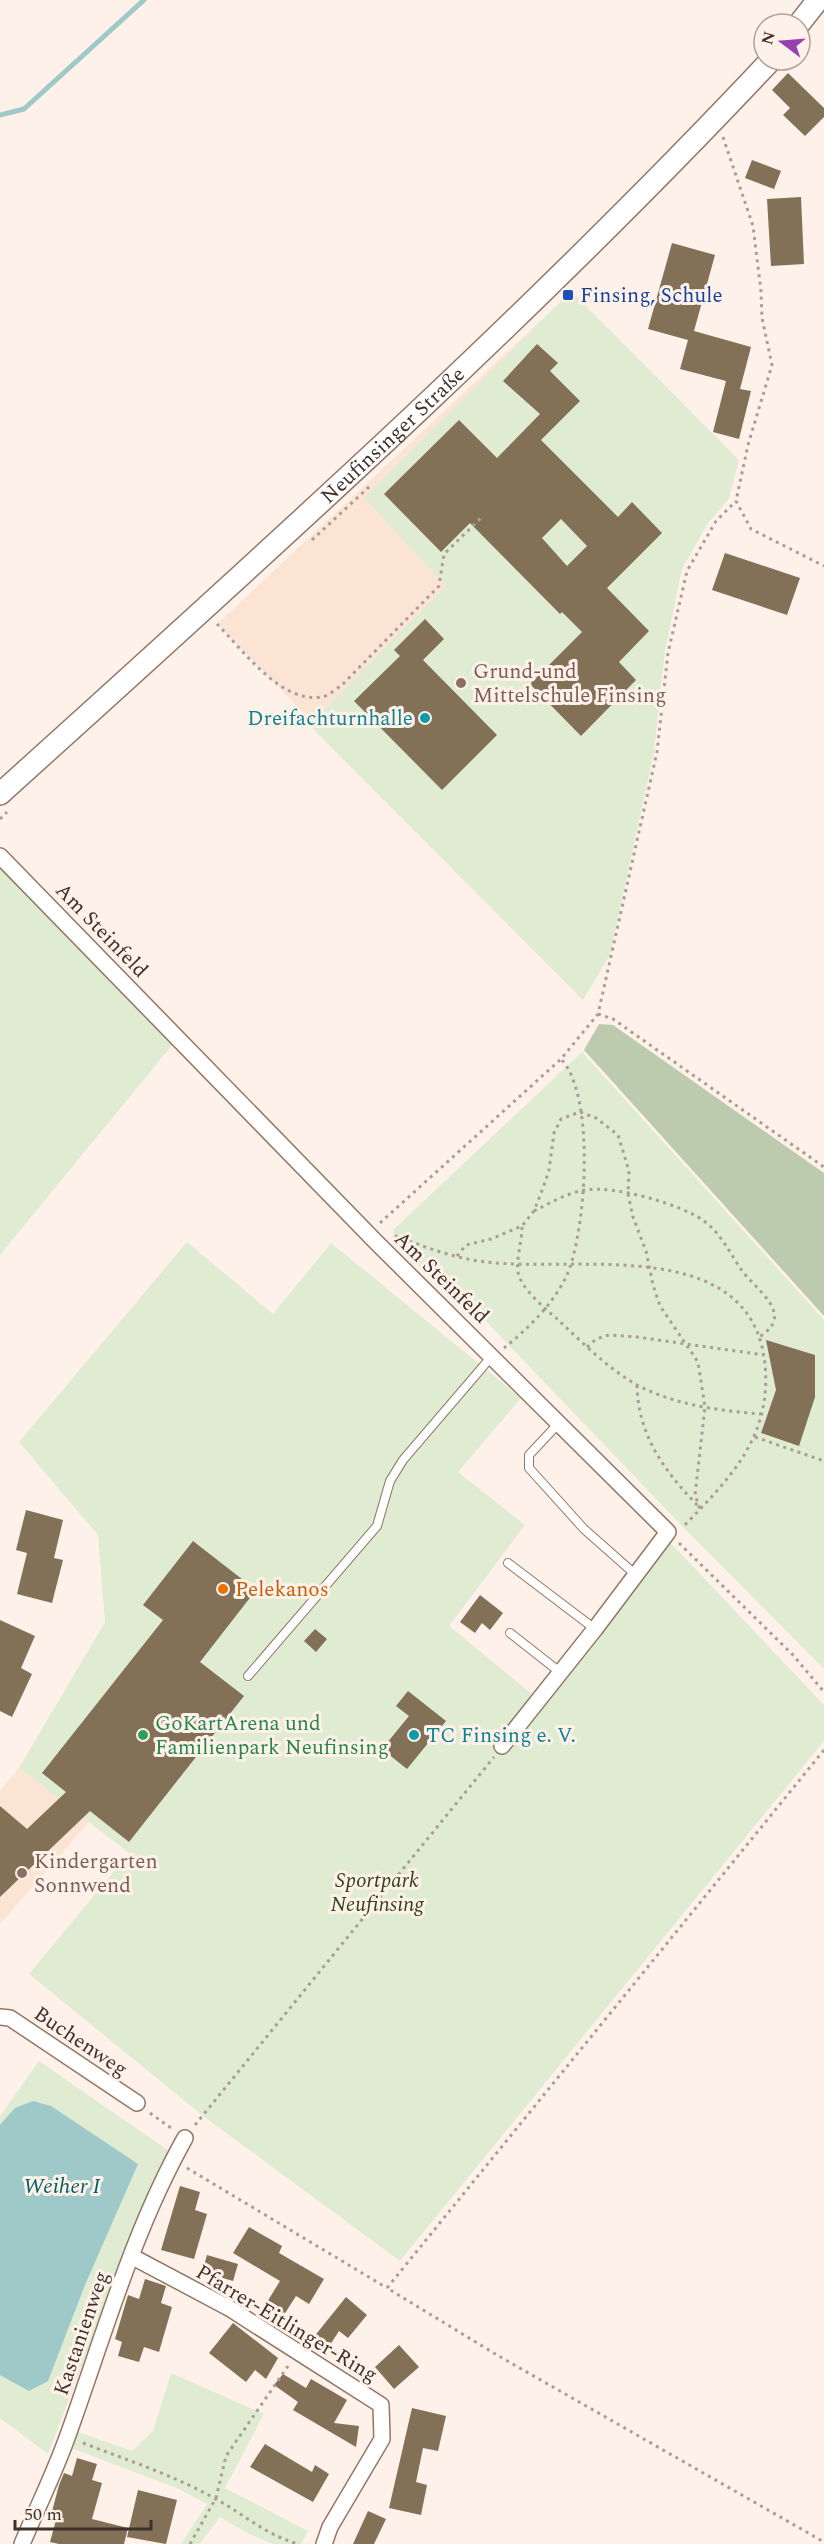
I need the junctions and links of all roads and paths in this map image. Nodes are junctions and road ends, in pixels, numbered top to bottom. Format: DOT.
graph roads {
  1 [pos="818,0"];
  2 [pos="808,12"];
  3 [pos="760,72"];
  4 [pos="716,119"];
  5 [pos="736,501"];
  6 [pos="483,516"];
  7 [pos="824,566"];
  8 [pos="217,624"];
  9 [pos="0,794"];
  10 [pos="0,856"];
  11 [pos="598,1014"];
  12 [pos="561,1059"];
  13 [pos="580,1112"];
  14 [pos="824,1167"];
  15 [pos="583,1190"];
  16 [pos="628,1194"];
  17 [pos="534,1211"];
  18 [pos="522,1226"];
  19 [pos="372,1238"];
  20 [pos="457,1257"];
  21 [pos="519,1264"];
  22 [pos="570,1265"];
  23 [pos="649,1268"];
  24 [pos="544,1308"];
  25 [pos="759,1337"];
  26 [pos="687,1344"];
  27 [pos="587,1347"];
  28 [pos="764,1355"];
  29 [pos="492,1356"];
  30 [pos="637,1384"];
  31 [pos="705,1407"];
  32 [pos="762,1414"];
  33 [pos="559,1423"];
  34 [pos="754,1437"];
  35 [pos="824,1461"];
  36 [pos="700,1509"];
  37 [pos="668,1532"];
  38 [pos="508,1563"];
  39 [pos="636,1575"];
  40 [pos="595,1629"];
  41 [pos="510,1633"];
  42 [pos="561,1673"];
  43 [pos="248,1676"];
  44 [pos="824,1692"];
  45 [pos="502,1746"];
  46 [pos="824,1749"];
  47 [pos="0,2017"];
  48 [pos="137,2103"];
  49 [pos="185,2138"];
  50 [pos="173,2160"];
  51 [pos="131,2256"];
  52 [pos="387,2288"];
  53 [pos="298,2353"];
  54 [pos="67,2437"];
  55 [pos="216,2498"];
  56 [pos="824,2542"];
  57 [pos="22,2544"];
  58 [pos="190,2544"];
  59 [pos="298,2544"];
  60 [pos="324,2544"];
  1 -- 2 [label="street"];
  3 -- 4 [label="street, Neufinsinger Straße"];
  4 -- 5 [label="path"];
  4 -- 9 [label="street, Neufinsinger Straße"];
  5 -- 7 [label="path"];
  5 -- 11 [label="path"];
  6 -- 8 [label="path"];
  10 -- 19 [label="street, Am Steinfeld"];
  11 -- 12 [label="path"];
  11 -- 14 [label="path"];
  12 -- 13 [label="path"];
  12 -- 19 [label="path"];
  13 -- 15 [label="path"];
  13 -- 16 [label="path"];
  13 -- 17 [label="path"];
  15 -- 16 [label="path"];
  15 -- 17 [label="path"];
  15 -- 22 [label="path"];
  16 -- 23 [label="path"];
  16 -- 25 [label="path"];
  17 -- 18 [label="path"];
  18 -- 20 [label="path"];
  18 -- 21 [label="path"];
  19 -- 20 [label="path"];
  19 -- 29 [label="street, Am Steinfeld"];
  20 -- 21 [label="path"];
  21 -- 22 [label="path"];
  21 -- 24 [label="path"];
  22 -- 23 [label="path"];
  22 -- 24 [label="path"];
  23 -- 25 [label="path"];
  23 -- 26 [label="path"];
  24 -- 27 [label="path"];
  24 -- 29 [label="path"];
  25 -- 28 [label="path"];
  26 -- 27 [label="path"];
  26 -- 28 [label="path"];
  26 -- 31 [label="path"];
  27 -- 30 [label="path"];
  28 -- 32 [label="path"];
  29 -- 33 [label="street, Am Steinfeld"];
  29 -- 43 [label="lane"];
  30 -- 31 [label="path"];
  30 -- 36 [label="path"];
  31 -- 32 [label="path"];
  31 -- 36 [label="path"];
  32 -- 34 [label="path"];
  33 -- 37 [label="street, Am Steinfeld"];
  33 -- 39 [label="lane"];
  34 -- 35 [label="path"];
  34 -- 36 [label="path"];
  36 -- 37 [label="path"];
  37 -- 39 [label="street"];
  37 -- 44 [label="path"];
  38 -- 40 [label="lane"];
  39 -- 40 [label="street"];
  40 -- 42 [label="street"];
  41 -- 42 [label="lane"];
  42 -- 45 [label="street"];
  45 -- 49 [label="path"];
  46 -- 52 [label="path"];
  47 -- 48 [label="street, Buchenweg"];
  48 -- 49 [label="path"];
  49 -- 50 [label="street, Kastanienweg"];
  50 -- 51 [label="street, Kastanienweg"];
  50 -- 52 [label="path"];
  51 -- 53 [label="street, Pfarrer-Eitlinger-Ring"];
  51 -- 54 [label="street, Kastanienweg"];
  52 -- 56 [label="path"];
  53 -- 55 [label="path"];
  53 -- 60 [label="street, Pfarrer-Eitlinger-Ring"];
  54 -- 55 [label="path"];
  54 -- 57 [label="street, Kastanienweg"];
  55 -- 58 [label="path"];
  55 -- 59 [label="path"];
}
